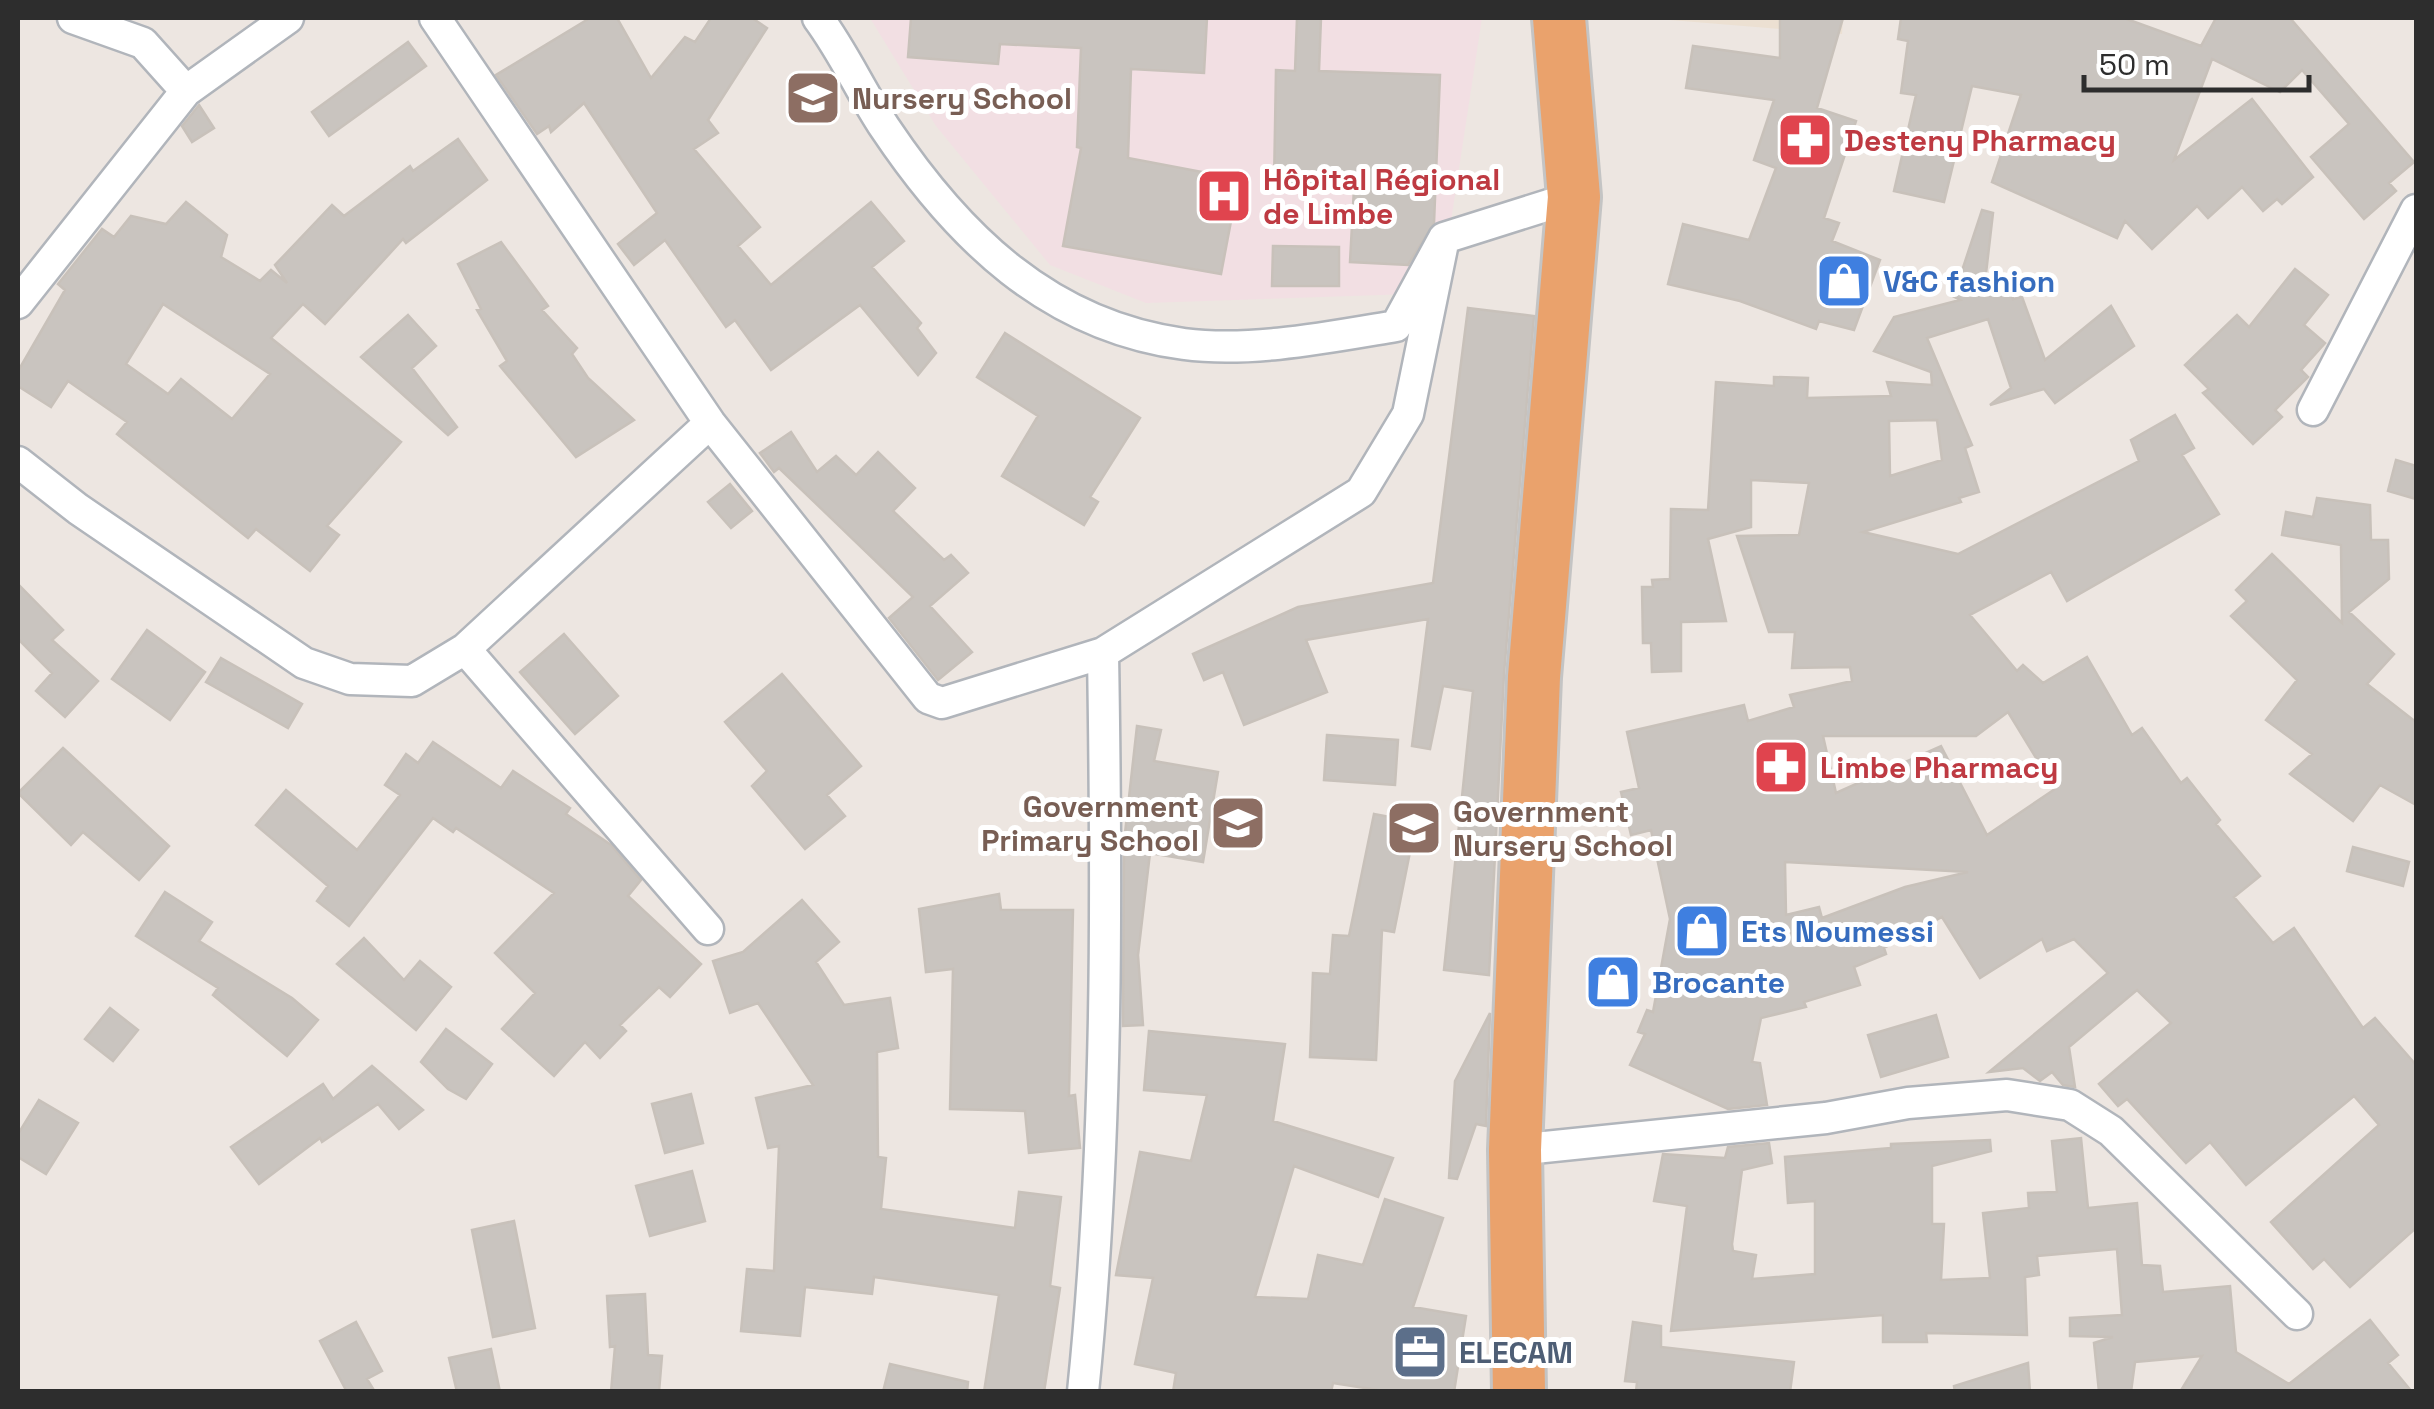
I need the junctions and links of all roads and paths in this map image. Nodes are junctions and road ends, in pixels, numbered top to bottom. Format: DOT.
graph roads {
  1 [pos="73,18"];
  2 [pos="288,18"];
  3 [pos="435,18"];
  4 [pos="818,18"];
  5 [pos="1559,18"];
  6 [pos="186,91"];
  7 [pos="1574,196"];
  8 [pos="2416,210"];
  9 [pos="1444,238"];
  10 [pos="18,303"];
  11 [pos="2313,410"];
  12 [pos="710,422"];
  13 [pos="18,462"];
  14 [pos="465,649"];
  15 [pos="1103,653"];
  16 [pos="708,929"];
  17 [pos="1515,1150"];
  18 [pos="2297,1314"];
  19 [pos="1083,1392"];
  20 [pos="1519,1392"];
  1 -- 6 [label="street"];
  2 -- 6 [label="street"];
  3 -- 12 [label="street"];
  4 -- 9 [label="street"];
  5 -- 7 [label="highway"];
  6 -- 10 [label="street"];
  7 -- 9 [label="street"];
  7 -- 17 [label="highway"];
  8 -- 11 [label="street"];
  9 -- 15 [label="street"];
  12 -- 14 [label="street"];
  12 -- 15 [label="street"];
  13 -- 14 [label="street"];
  14 -- 16 [label="street"];
  15 -- 19 [label="street"];
  17 -- 18 [label="street"];
  17 -- 20 [label="highway"];
}
